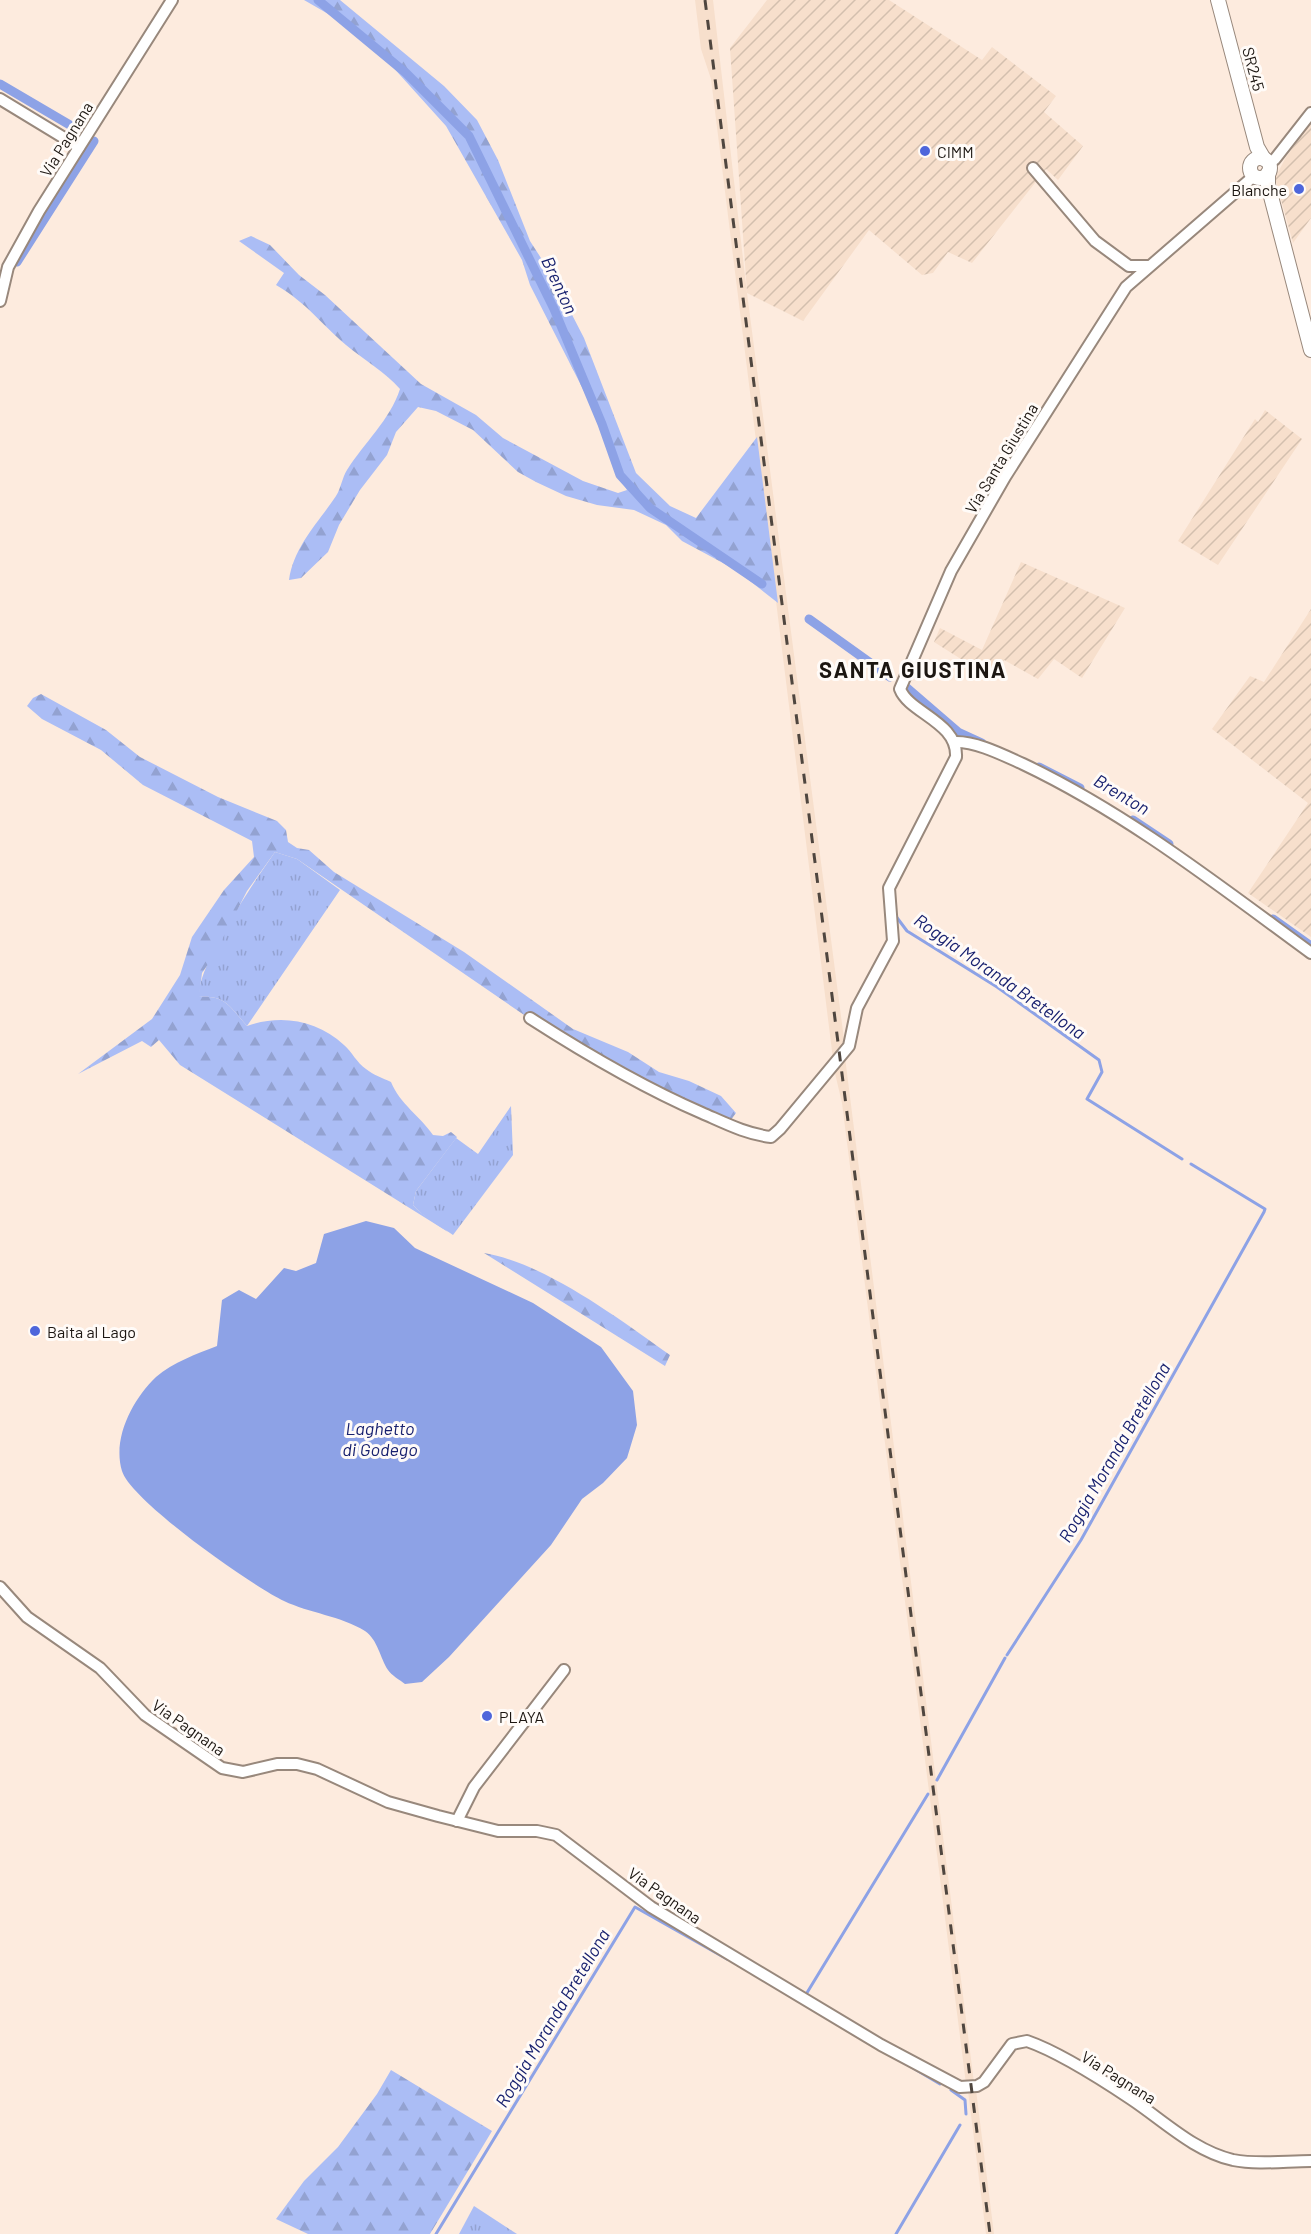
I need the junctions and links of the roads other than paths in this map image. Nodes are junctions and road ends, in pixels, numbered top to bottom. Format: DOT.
graph roads {
  1 [pos="172,0"];
  2 [pos="1218,0"];
  3 [pos="0,99"];
  4 [pos="1311,112"];
  5 [pos="79,147"];
  6 [pos="1033,168"];
  7 [pos="1262,168"];
  8 [pos="1149,267"];
  9 [pos="0,301"];
  10 [pos="1311,350"];
  11 [pos="960,742"];
  12 [pos="1311,953"];
  13 [pos="530,1018"];
  14 [pos="0,1587"];
  15 [pos="564,1670"];
  16 [pos="457,1821"];
  17 [pos="1311,2161"];
  1 -- 5 [label="street, Via Pagnana"];
  2 -- 7 [label="main road, SR245 / SR245"];
  3 -- 5 [label="street"];
  4 -- 7 [label="street, Via Santa Giustina"];
  5 -- 9 [label="street, Via Pagnana"];
  6 -- 8 [label="street"];
  7 -- 8 [label="street, Via Santa Giustina"];
  7 -- 10 [label="main road, SR245 / SR245"];
  8 -- 11 [label="street, Via Santa Giustina"];
  11 -- 12 [label="street"];
  11 -- 13 [label="street"];
  14 -- 16 [label="street, Via Pagnana"];
  15 -- 16 [label="street"];
  16 -- 17 [label="street, Via Pagnana"];
}
